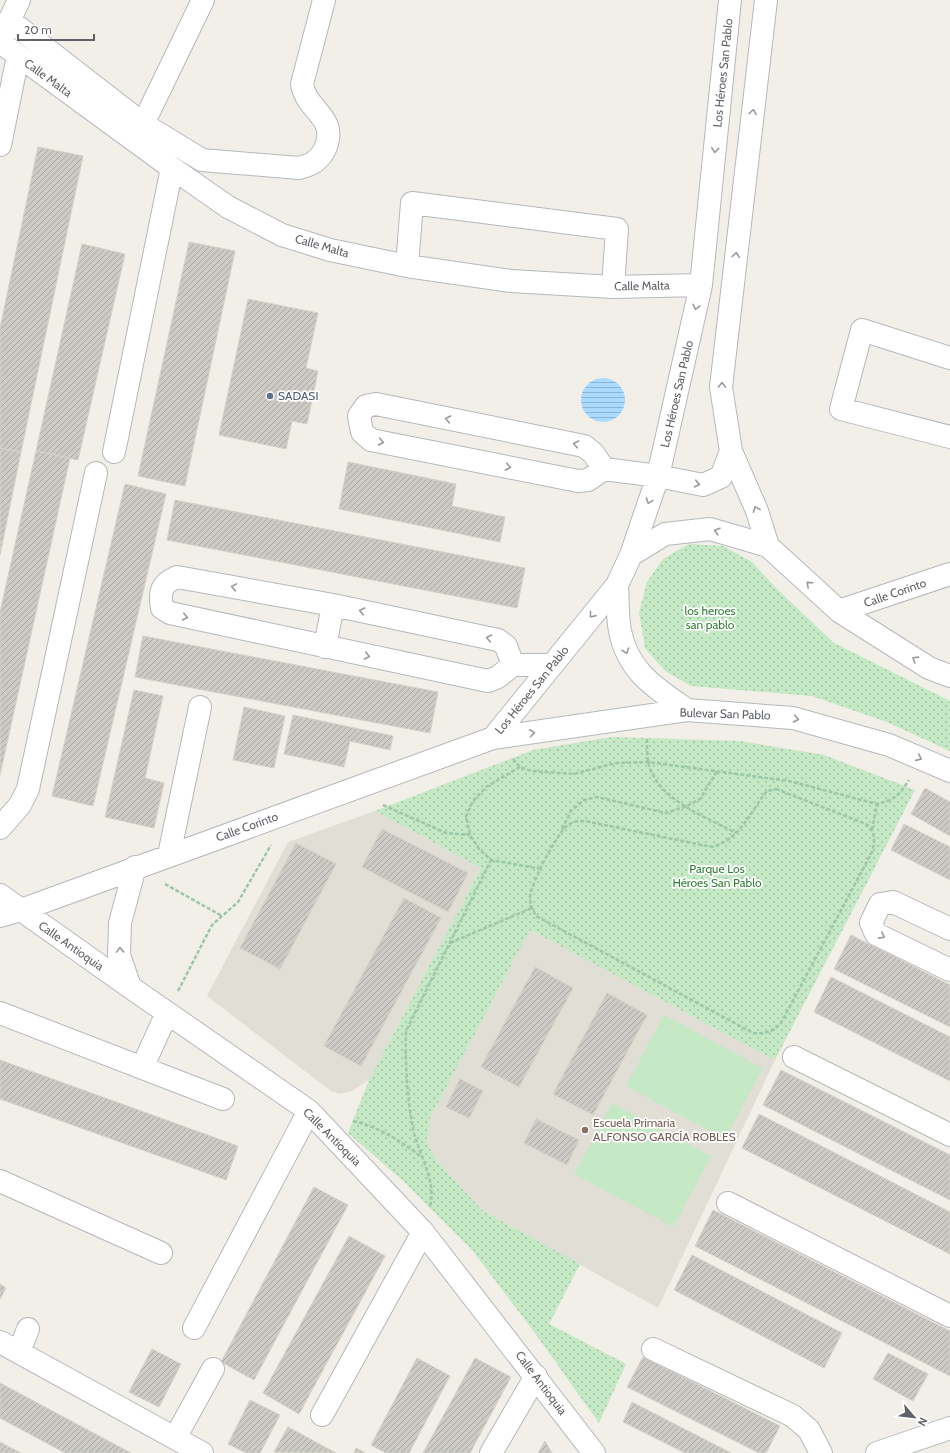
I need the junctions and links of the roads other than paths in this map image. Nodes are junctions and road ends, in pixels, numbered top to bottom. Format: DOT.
graph roads {
  1 [pos="19,0"];
  2 [pos="203,0"];
  3 [pos="324,0"];
  4 [pos="730,0"];
  5 [pos="766,0"];
  6 [pos="9,20"];
  7 [pos="0,41"];
  8 [pos="18,56"];
  9 [pos="143,124"];
  10 [pos="0,145"];
  11 [pos="172,168"];
  12 [pos="407,266"];
  13 [pos="701,285"];
  14 [pos="613,287"];
  15 [pos="950,358"];
  16 [pos="950,437"];
  17 [pos="731,451"];
  18 [pos="114,452"];
  19 [pos="604,469"];
  20 [pos="96,473"];
  21 [pos="658,476"];
  22 [pos="768,546"];
  23 [pos="630,555"];
  24 [pos="950,574"];
  25 [pos="617,585"];
  26 [pos="333,605"];
  27 [pos="839,612"];
  28 [pos="325,647"];
  29 [pos="513,665"];
  30 [pos="552,665"];
  31 [pos="950,676"];
  32 [pos="200,707"];
  33 [pos="687,710"];
  34 [pos="493,738"];
  35 [pos="950,771"];
  36 [pos="0,828"];
  37 [pos="169,855"];
  38 [pos="135,867"];
  39 [pos="0,895"];
  40 [pos="21,910"];
  41 [pos="0,916"];
  42 [pos="950,929"];
  43 [pos="950,970"];
  44 [pos="130,987"];
  45 [pos="0,1013"];
  46 [pos="167,1013"];
  47 [pos="794,1057"];
  48 [pos="142,1068"];
  49 [pos="223,1099"];
  50 [pos="309,1111"];
  51 [pos="950,1135"];
  52 [pos="0,1180"];
  53 [pos="728,1203"];
  54 [pos="423,1232"];
  55 [pos="161,1253"];
  56 [pos="950,1316"];
  57 [pos="194,1328"];
  58 [pos="28,1329"];
  59 [pos="0,1342"];
  60 [pos="653,1349"];
  61 [pos="19,1352"];
  62 [pos="213,1369"];
  63 [pos="536,1376"];
  64 [pos="322,1415"];
  65 [pos="950,1428"];
  66 [pos="175,1438"];
  67 [pos="202,1453"];
  68 [pos="492,1453"];
  69 [pos="594,1453"];
  70 [pos="821,1453"];
  71 [pos="877,1453"];
  1 -- 6 [label="street"];
  2 -- 9 [label="street"];
  3 -- 9 [label="street"];
  4 -- 13 [label="street, Los Héroes San Pablo, one-way"];
  17 -- 5 [label="street, one-way"];
  6 -- 7 [label="street"];
  6 -- 9 [label="street"];
  7 -- 8 [label="street, Calle Malta"];
  8 -- 10 [label="street"];
  8 -- 11 [label="street, Calle Malta"];
  11 -- 12 [label="street, Calle Malta"];
  11 -- 18 [label="street"];
  12 -- 14 [label="street, Calle Malta"];
  12 -- 14 [label="street"];
  13 -- 14 [label="street, Calle Malta"];
  13 -- 21 [label="street, Los Héroes San Pablo, one-way"];
  15 -- 16 [label="street"];
  21 -- 17 [label="street, one-way"];
  22 -- 17 [label="street, one-way"];
  19 -- 19 [label="street, one-way"];
  19 -- 21 [label="street"];
  20 -- 36 [label="street"];
  21 -- 23 [label="street, Los Héroes San Pablo, one-way"];
  22 -- 23 [label="street, one-way"];
  27 -- 22 [label="street, one-way"];
  23 -- 25 [label="street, Los Héroes San Pablo"];
  24 -- 27 [label="street, Calle Corinto"];
  25 -- 30 [label="street, Los Héroes San Pablo, one-way"];
  25 -- 33 [label="street, one-way"];
  26 -- 28 [label="street"];
  26 -- 28 [label="street, one-way"];
  29 -- 26 [label="street, one-way"];
  31 -- 27 [label="street, one-way"];
  28 -- 29 [label="street, one-way"];
  29 -- 30 [label="street"];
  30 -- 34 [label="street, Los Héroes San Pablo"];
  32 -- 37 [label="street"];
  34 -- 33 [label="street, Bulevar San Pablo, one-way"];
  33 -- 35 [label="street, Bulevar San Pablo, one-way"];
  34 -- 37 [label="street, Calle Corinto"];
  37 -- 38 [label="street, Calle Corinto"];
  38 -- 40 [label="street, Calle Corinto"];
  44 -- 38 [label="street, one-way"];
  39 -- 40 [label="street, Calle Antioquia"];
  40 -- 41 [label="street, Calle Corinto"];
  40 -- 44 [label="street, Calle Antioquia"];
  42 -- 43 [label="street, one-way"];
  44 -- 46 [label="street, Calle Antioquia"];
  45 -- 48 [label="street"];
  46 -- 48 [label="street"];
  46 -- 50 [label="street, Calle Antioquia"];
  47 -- 51 [label="street"];
  48 -- 49 [label="street"];
  50 -- 54 [label="street, Calle Antioquia"];
  50 -- 57 [label="street"];
  52 -- 55 [label="street"];
  53 -- 56 [label="street"];
  54 -- 63 [label="street, Calle Antioquia"];
  54 -- 64 [label="street"];
  58 -- 61 [label="street"];
  59 -- 61 [label="street"];
  60 -- 70 [label="street"];
  61 -- 66 [label="street"];
  62 -- 66 [label="street"];
  63 -- 68 [label="street"];
  63 -- 69 [label="street, Calle Antioquia"];
  65 -- 71 [label="street"];
  66 -- 67 [label="street"];
}
